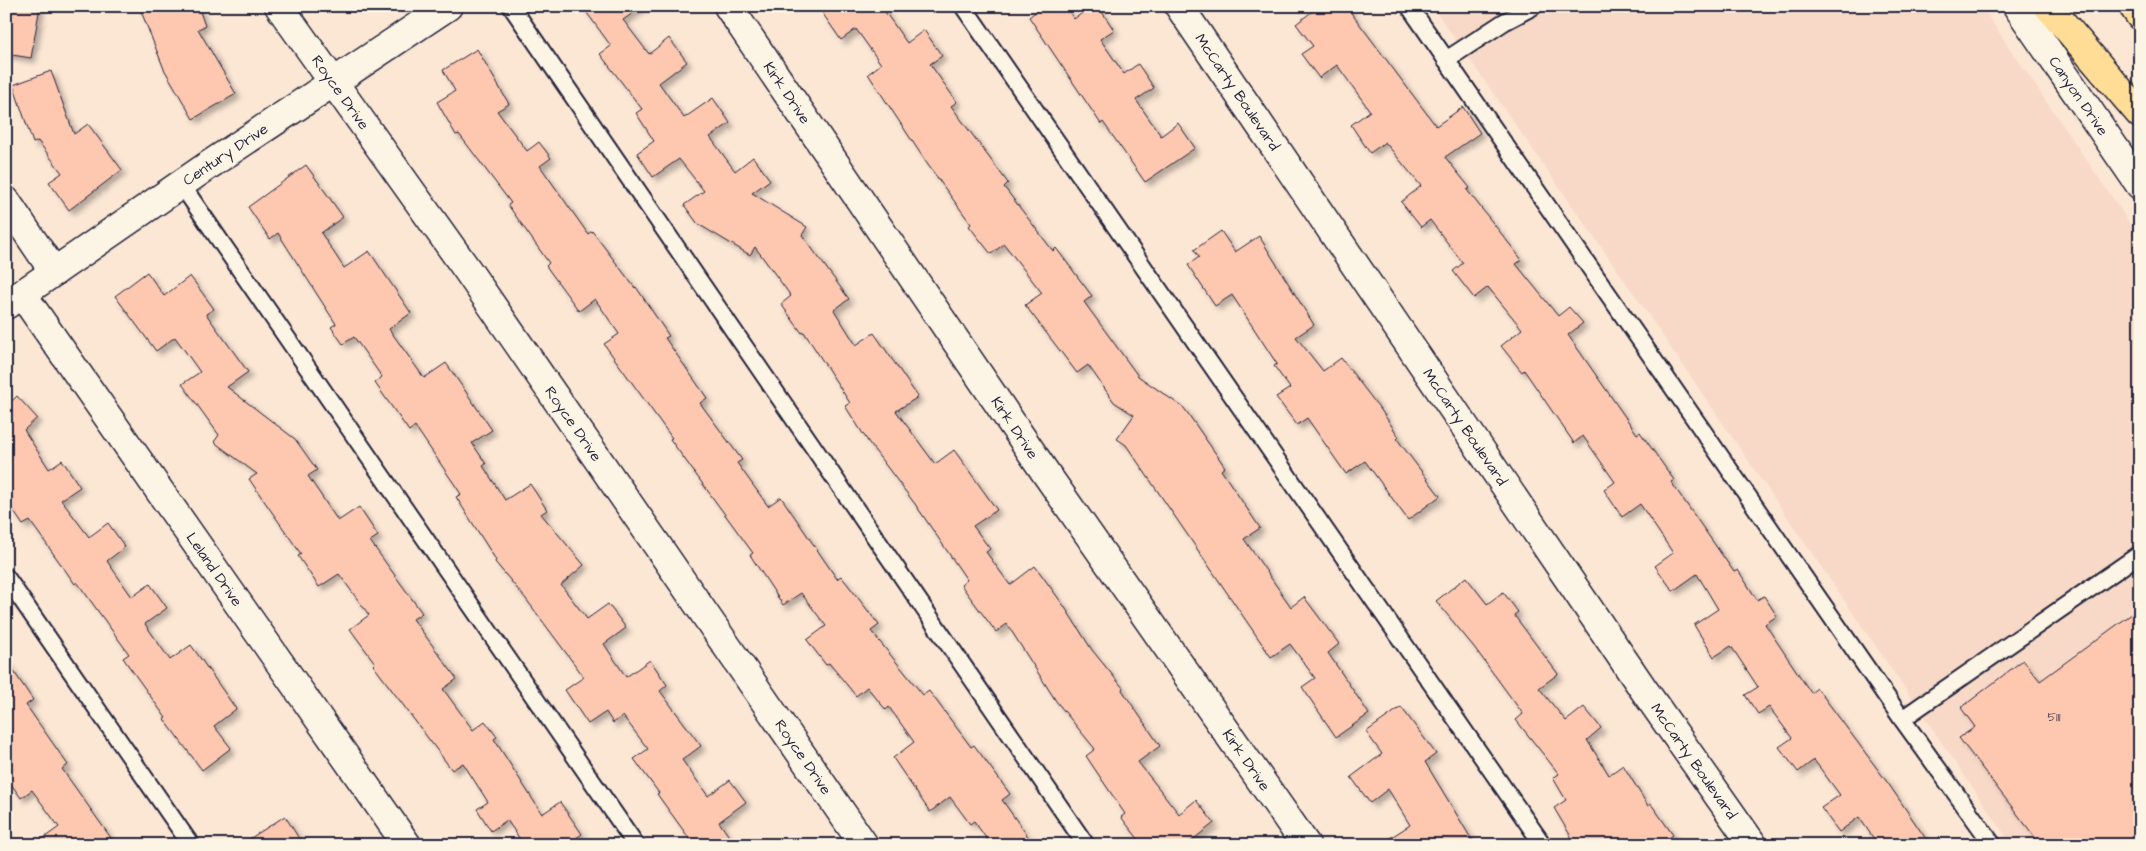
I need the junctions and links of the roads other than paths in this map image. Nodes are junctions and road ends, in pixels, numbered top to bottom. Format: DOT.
graph roads {
  1 [pos="280,6"];
  2 [pos="448,6"];
  3 [pos="511,6"];
  4 [pos="728,6"];
  5 [pos="963,6"];
  6 [pos="1179,6"];
  7 [pos="1409,6"];
  8 [pos="1534,6"];
  9 [pos="2017,6"];
  10 [pos="2048,6"];
  11 [pos="2133,6"];
  12 [pos="2140,16"];
  13 [pos="1446,60"];
  14 [pos="335,81"];
  15 [pos="2140,114"];
  16 [pos="182,184"];
  17 [pos="2140,185"];
  18 [pos="6,201"];
  19 [pos="54,272"];
  20 [pos="14,300"];
  21 [pos="2140,554"];
  22 [pos="6,577"];
  23 [pos="1902,718"];
  24 [pos="191,845"];
  25 [pos="407,845"];
  26 [pos="636,845"];
  27 [pos="864,845"];
  28 [pos="1086,845"];
  29 [pos="1306,845"];
  30 [pos="1543,845"];
  31 [pos="1753,845"];
  32 [pos="1993,845"];
  1 -- 14 [label="street, Royce Drive"];
  2 -- 14 [label="street, Century Drive"];
  3 -- 28 [label="lane"];
  4 -- 29 [label="street, Kirk Drive"];
  5 -- 30 [label="lane"];
  6 -- 31 [label="street, McCarty Boulevard"];
  7 -- 13 [label="lane"];
  8 -- 13 [label="lane"];
  9 -- 17 [label="street, Canyon Drive"];
  10 -- 15 [label="highway"];
  11 -- 12 [label="highway"];
  13 -- 23 [label="lane"];
  14 -- 16 [label="street, Century Drive"];
  14 -- 27 [label="street, Royce Drive"];
  16 -- 19 [label="street, Century Drive"];
  16 -- 26 [label="lane"];
  18 -- 19 [label="street"];
  19 -- 20 [label="street, Century Drive"];
  20 -- 25 [label="street, Leland Drive"];
  21 -- 23 [label="lane"];
  22 -- 24 [label="lane"];
  23 -- 32 [label="lane"];
}
